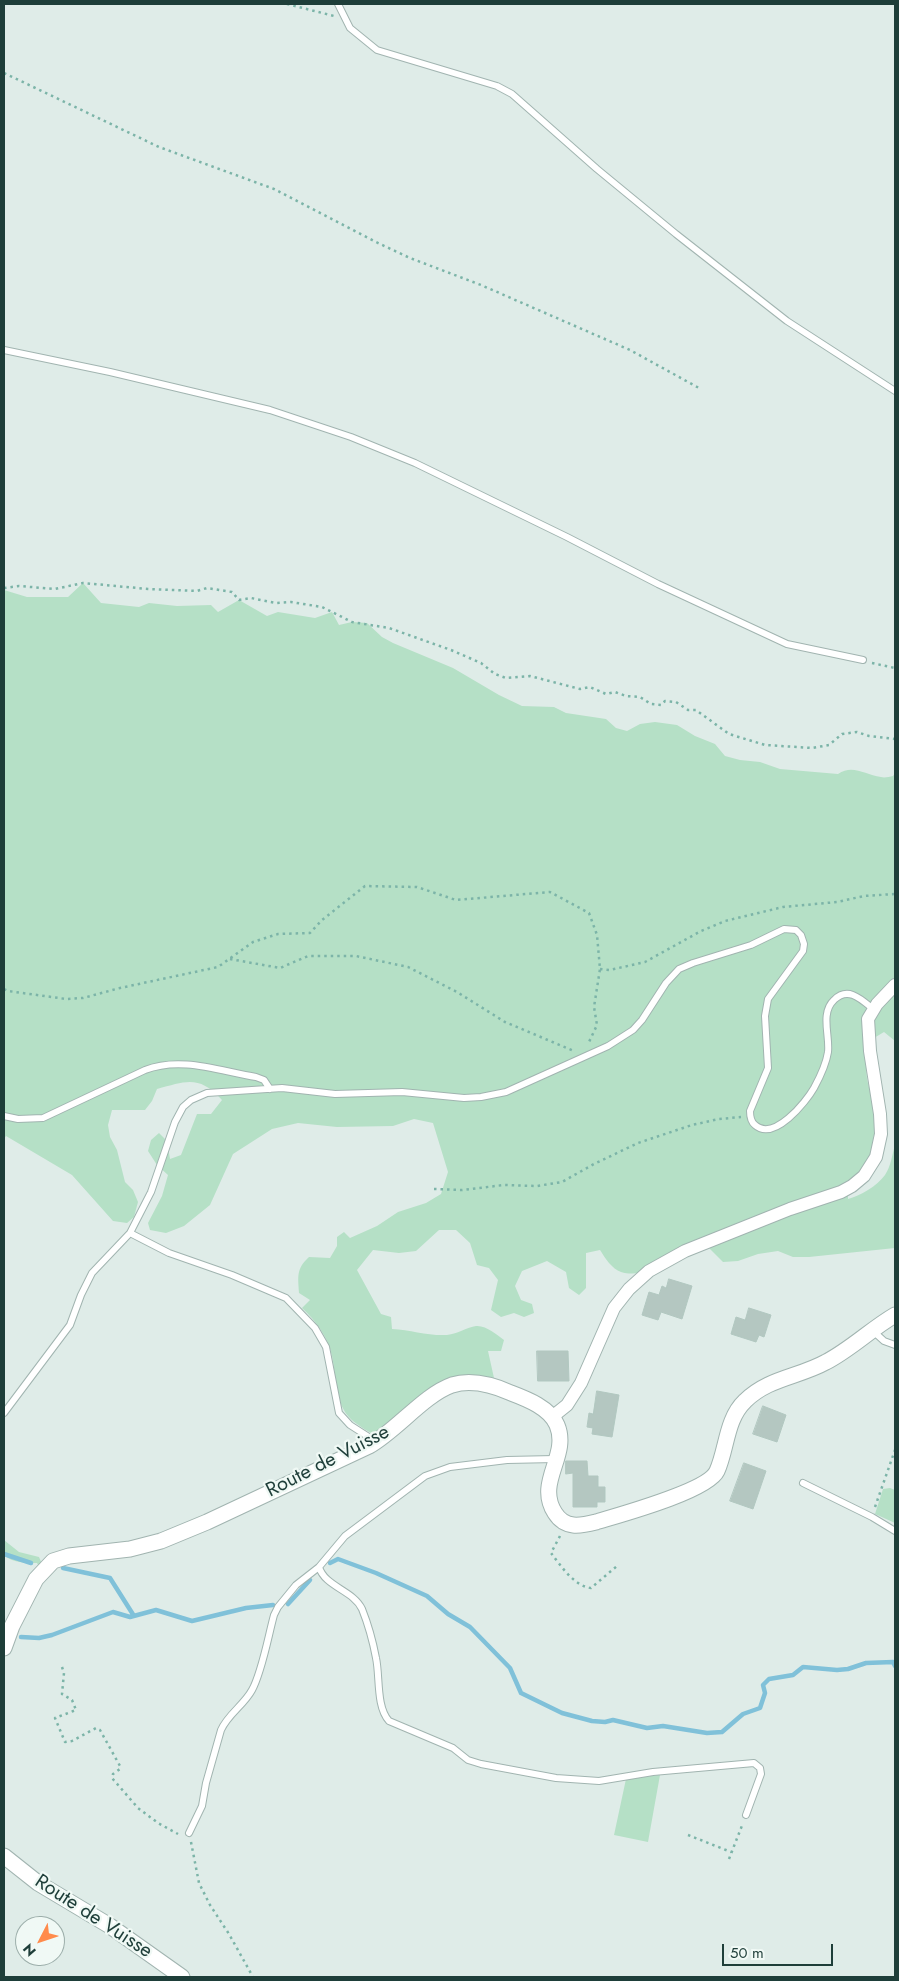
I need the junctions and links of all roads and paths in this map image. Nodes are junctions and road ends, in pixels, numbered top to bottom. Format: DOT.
graph roads {
  1 [pos="287,4"];
  2 [pos="338,4"];
  3 [pos="345,19"];
  4 [pos="4,73"];
  5 [pos="4,350"];
  6 [pos="699,388"];
  7 [pos="895,391"];
  8 [pos="4,588"];
  9 [pos="863,660"];
  10 [pos="895,668"];
  11 [pos="895,740"];
  12 [pos="895,894"];
  13 [pos="230,959"];
  14 [pos="600,969"];
  15 [pos="895,986"];
  16 [pos="4,991"];
  17 [pos="872,1009"];
  18 [pos="586,1056"];
  19 [pos="270,1089"];
  20 [pos="4,1116"];
  21 [pos="750,1116"];
  22 [pos="434,1189"];
  23 [pos="130,1233"];
  24 [pos="895,1315"];
  25 [pos="872,1330"];
  26 [pos="895,1345"];
  27 [pos="4,1413"];
  28 [pos="552,1417"];
  29 [pos="376,1441"];
  30 [pos="895,1450"];
  31 [pos="556,1459"];
  32 [pos="802,1483"];
  33 [pos="872,1517"];
  34 [pos="566,1524"];
  35 [pos="895,1531"];
  36 [pos="617,1566"];
  37 [pos="319,1567"];
  38 [pos="4,1648"];
  39 [pos="62,1667"];
  40 [pos="746,1815"];
  41 [pos="189,1833"];
  42 [pos="688,1835"];
  43 [pos="732,1852"];
  44 [pos="4,1856"];
  45 [pos="729,1859"];
  46 [pos="182,1977"];
  47 [pos="253,1977"];
  1 -- 3 [label="path"];
  2 -- 3 [label="lane"];
  3 -- 7 [label="lane"];
  4 -- 6 [label="path"];
  5 -- 9 [label="lane"];
  8 -- 11 [label="path"];
  9 -- 10 [label="path"];
  12 -- 14 [label="path"];
  13 -- 14 [label="path"];
  13 -- 16 [label="path"];
  13 -- 18 [label="path"];
  14 -- 18 [label="path"];
  15 -- 17 [label="street"];
  17 -- 21 [label="lane"];
  17 -- 28 [label="street"];
  18 -- 19 [label="lane"];
  18 -- 21 [label="lane"];
  19 -- 20 [label="lane"];
  19 -- 23 [label="lane"];
  21 -- 22 [label="path"];
  23 -- 27 [label="lane"];
  23 -- 29 [label="lane"];
  24 -- 25 [label="street"];
  25 -- 26 [label="lane"];
  25 -- 34 [label="street"];
  28 -- 29 [label="street, Route de Vuisse"];
  28 -- 31 [label="street"];
  29 -- 38 [label="street, Route de Vuisse"];
  30 -- 33 [label="path"];
  31 -- 34 [label="street"];
  31 -- 37 [label="lane"];
  32 -- 33 [label="lane"];
  33 -- 35 [label="lane"];
  34 -- 36 [label="path"];
  37 -- 40 [label="lane"];
  37 -- 41 [label="lane"];
  39 -- 41 [label="path"];
  40 -- 43 [label="path"];
  41 -- 47 [label="path"];
  42 -- 43 [label="path"];
  43 -- 45 [label="path"];
  44 -- 46 [label="street, Route de Vuisse"];
}
